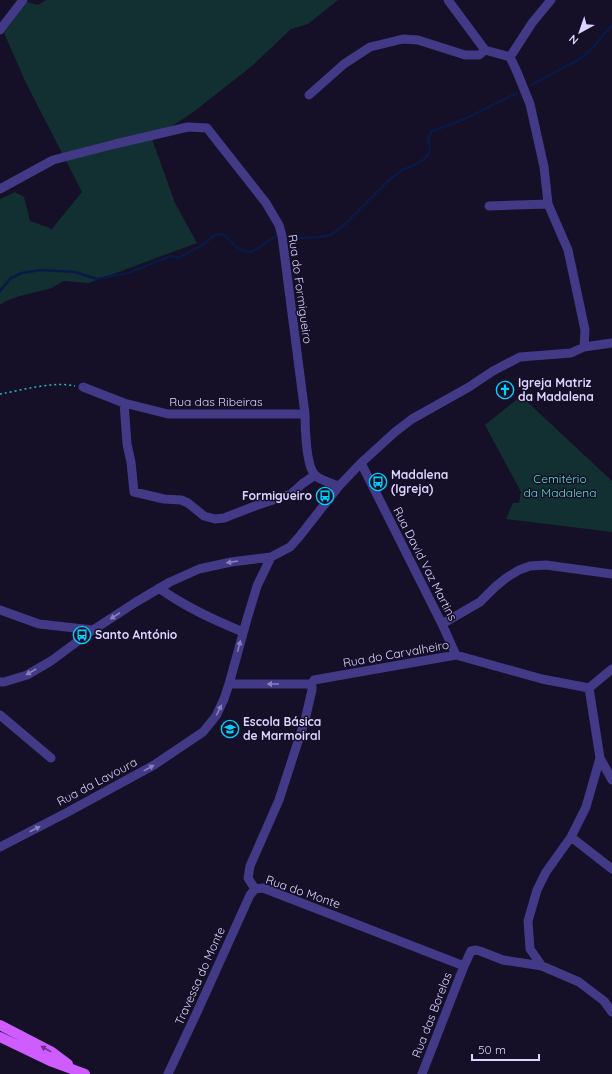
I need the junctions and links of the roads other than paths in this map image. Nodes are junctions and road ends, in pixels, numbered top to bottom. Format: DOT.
graph roads {
  1 [pos="23,0"];
  2 [pos="448,0"];
  3 [pos="551,0"];
  4 [pos="0,30"];
  5 [pos="485,50"];
  6 [pos="510,57"];
  7 [pos="309,95"];
  8 [pos="0,190"];
  9 [pos="548,204"];
  10 [pos="489,206"];
  11 [pos="612,343"];
  12 [pos="584,347"];
  13 [pos="83,387"];
  14 [pos="124,403"];
  15 [pos="305,414"];
  16 [pos="361,463"];
  17 [pos="314,475"];
  18 [pos="339,486"];
  19 [pos="271,557"];
  20 [pos="612,574"];
  21 [pos="159,588"];
  22 [pos="0,610"];
  23 [pos="442,624"];
  24 [pos="93,630"];
  25 [pos="243,632"];
  26 [pos="456,655"];
  27 [pos="612,669"];
  28 [pos="0,682"];
  29 [pos="229,684"];
  30 [pos="312,684"];
  31 [pos="589,688"];
  32 [pos="0,715"];
  33 [pos="51,758"];
  34 [pos="600,758"];
  35 [pos="612,780"];
  36 [pos="571,837"];
  37 [pos="0,847"];
  38 [pos="612,869"];
  39 [pos="255,889"];
  40 [pos="464,966"];
  41 [pos="542,966"];
  42 [pos="612,1012"];
  43 [pos="0,1025"];
  44 [pos="0,1037"];
  45 [pos="80,1073"];
  46 [pos="168,1074"];
  47 [pos="422,1074"];
  1 -- 4 [label="street"];
  2 -- 5 [label="street"];
  3 -- 6 [label="street"];
  5 -- 6 [label="street"];
  5 -- 7 [label="street"];
  6 -- 9 [label="street"];
  8 -- 15 [label="street, Rua do Formigueiro"];
  9 -- 10 [label="street"];
  9 -- 12 [label="street"];
  11 -- 12 [label="street"];
  12 -- 16 [label="street"];
  13 -- 14 [label="street, Rua das Ribeiras"];
  14 -- 15 [label="street, Rua das Ribeiras"];
  14 -- 17 [label="street"];
  15 -- 17 [label="street, Rua do Formigueiro"];
  16 -- 18 [label="street"];
  16 -- 23 [label="street, Rua David Vaz Martins"];
  17 -- 18 [label="street"];
  18 -- 19 [label="street"];
  19 -- 21 [label="street, one-way"];
  19 -- 25 [label="street, Rua da Lavoura"];
  20 -- 23 [label="street"];
  21 -- 24 [label="street, one-way"];
  21 -- 25 [label="street"];
  22 -- 24 [label="street"];
  23 -- 26 [label="street, Rua David Vaz Martins"];
  24 -- 28 [label="street, one-way"];
  29 -- 25 [label="street, Rua da Lavoura, one-way"];
  26 -- 30 [label="street, Rua do Carvalheiro"];
  26 -- 31 [label="street, Rua do Carvalheiro"];
  27 -- 31 [label="street"];
  30 -- 29 [label="street, Rua do Carvalheiro, one-way"];
  37 -- 29 [label="street, Rua da Lavoura, one-way"];
  30 -- 39 [label="street, Rua do Monte"];
  31 -- 34 [label="street"];
  32 -- 33 [label="street"];
  34 -- 35 [label="street"];
  34 -- 36 [label="street"];
  36 -- 38 [label="street"];
  36 -- 41 [label="street"];
  39 -- 40 [label="street, Rua do Monte"];
  39 -- 46 [label="street, Travessa do Monte"];
  40 -- 41 [label="street"];
  40 -- 47 [label="street, Rua das Borelas"];
  41 -- 42 [label="street"];
  45 -- 43 [label="main road, one-way"];
  44 -- 45 [label="main road"];
}
